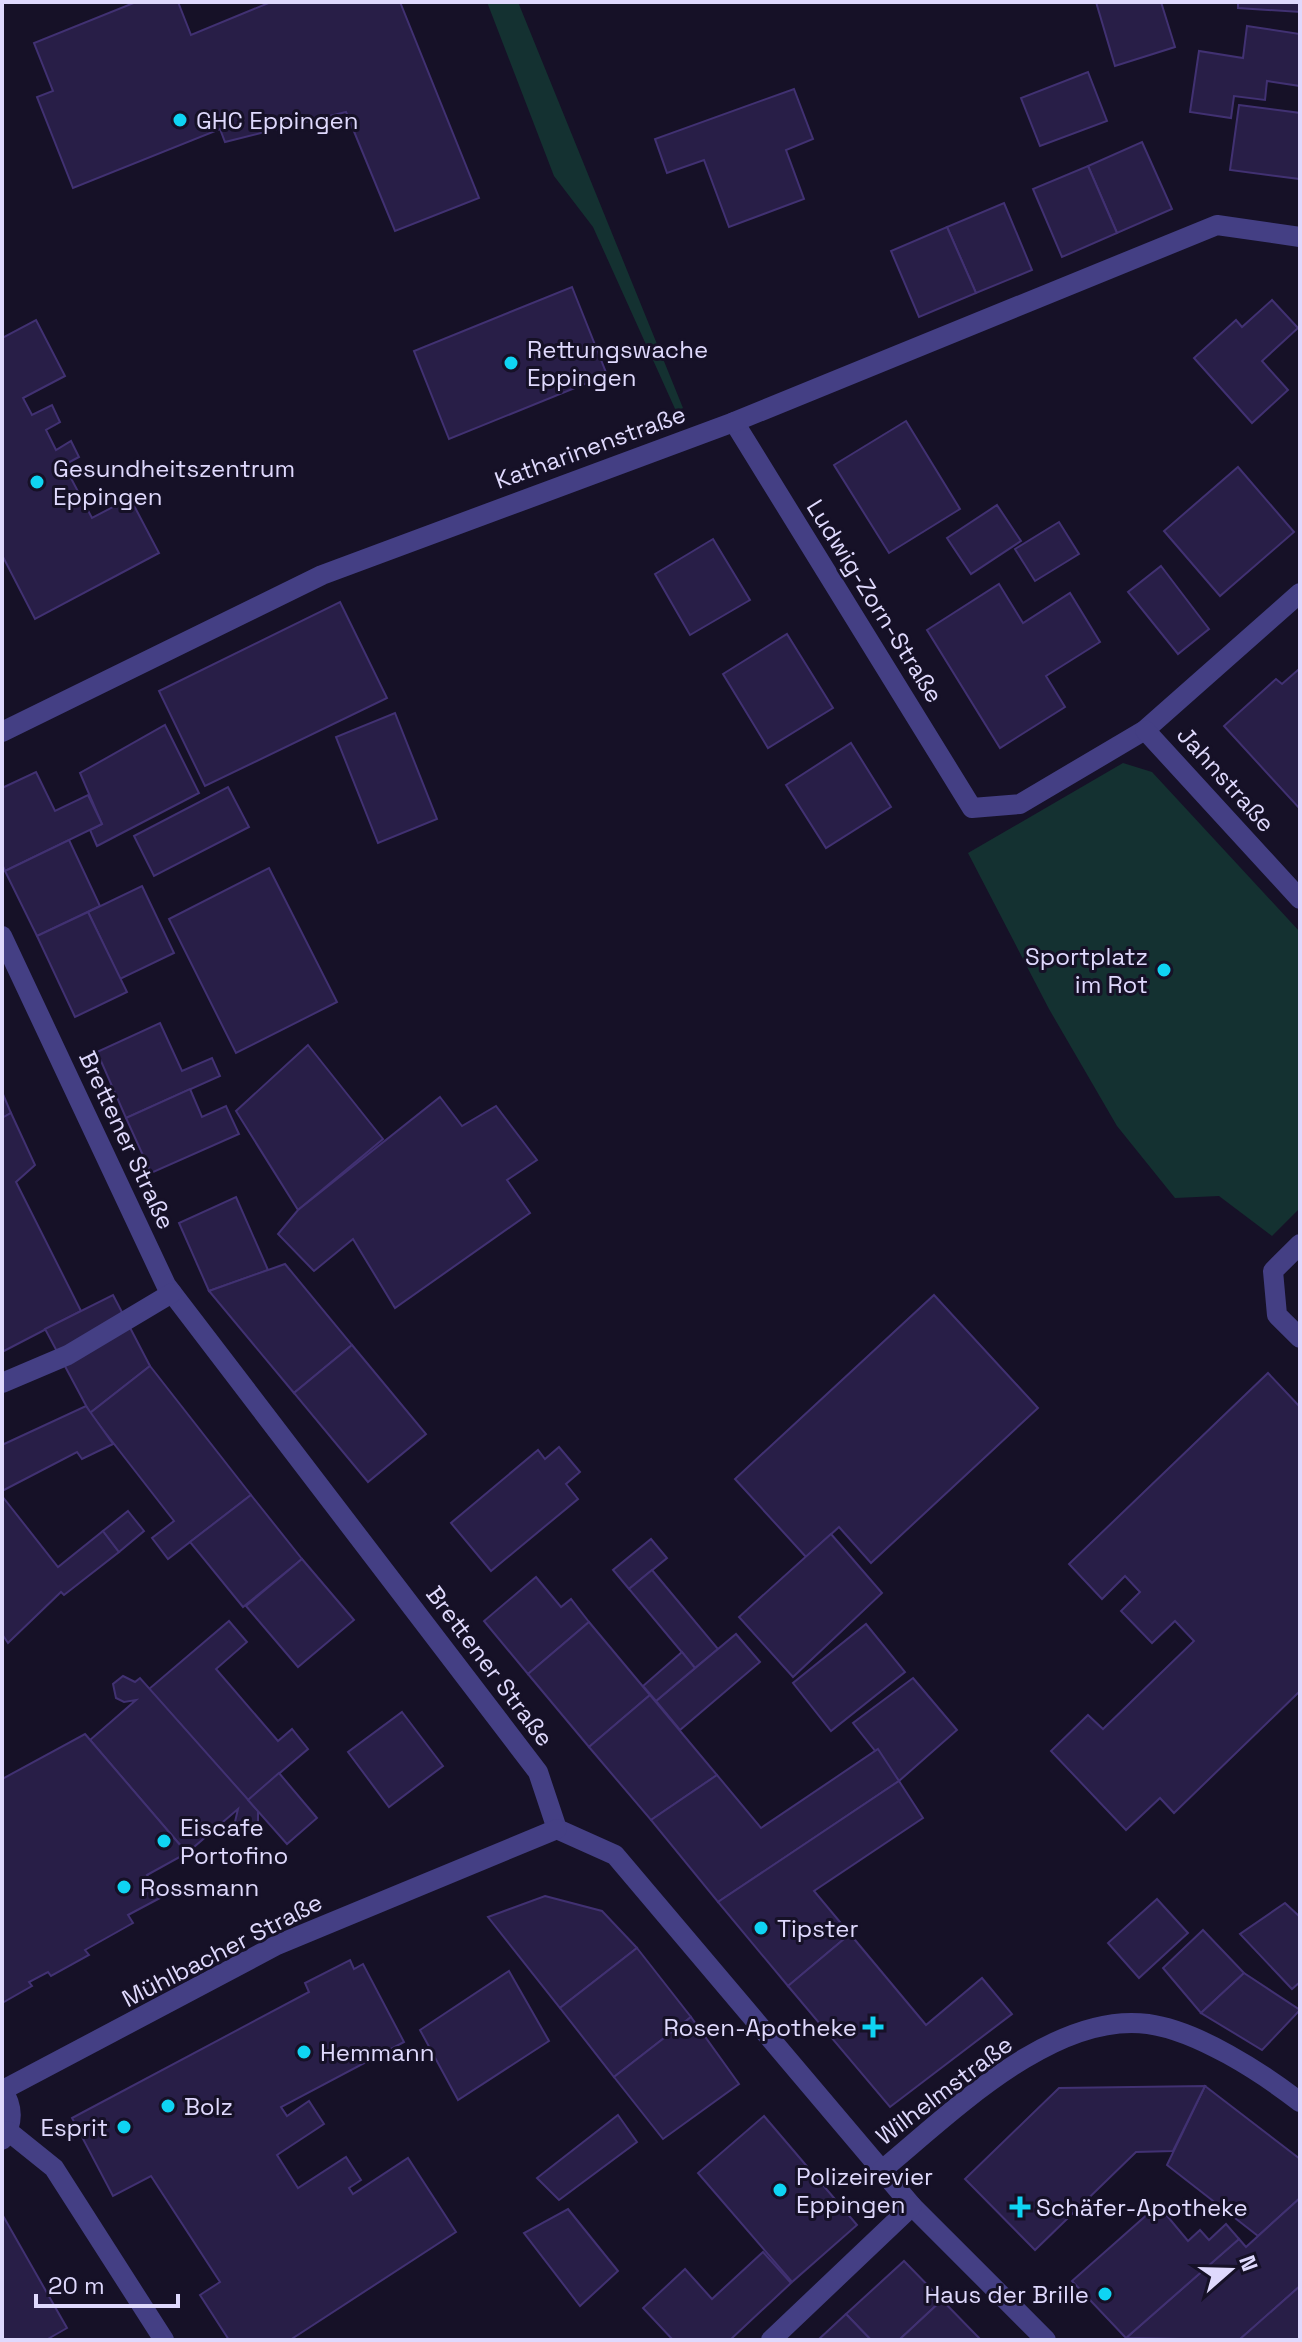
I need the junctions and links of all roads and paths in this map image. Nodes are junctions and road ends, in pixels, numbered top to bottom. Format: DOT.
graph roads {
  1 [pos="1300,237"];
  2 [pos="734,422"];
  3 [pos="1300,593"];
  4 [pos="1145,730"];
  5 [pos="2,732"];
  6 [pos="1300,899"];
  7 [pos="5,949"];
  8 [pos="1300,1244"];
  9 [pos="172,1293"];
  10 [pos="1300,1338"];
  11 [pos="2,1383"];
  12 [pos="557,1829"];
  13 [pos="3,2089"];
  14 [pos="1300,2102"];
  15 [pos="5,2136"];
  16 [pos="882,2170"];
  17 [pos="912,2206"];
  18 [pos="164,2340"];
  19 [pos="771,2340"];
  20 [pos="1046,2340"];
  1 -- 2 [label="street, Katharinenstraße"];
  2 -- 4 [label="street, Ludwig-Zorn-Straße"];
  2 -- 5 [label="street, Katharinenstraße"];
  3 -- 4 [label="street"];
  4 -- 6 [label="street, Jahnstraße"];
  7 -- 9 [label="street, Brettener Straße"];
  8 -- 10 [label="street"];
  9 -- 11 [label="street"];
  9 -- 12 [label="street, Brettener Straße"];
  12 -- 13 [label="street, Mühlbacher Straße"];
  12 -- 16 [label="street"];
  13 -- 15 [label="street"];
  14 -- 16 [label="street, Wilhelmstraße"];
  15 -- 18 [label="street"];
  16 -- 17 [label="street"];
  17 -- 19 [label="street"];
  17 -- 20 [label="street"];
}
